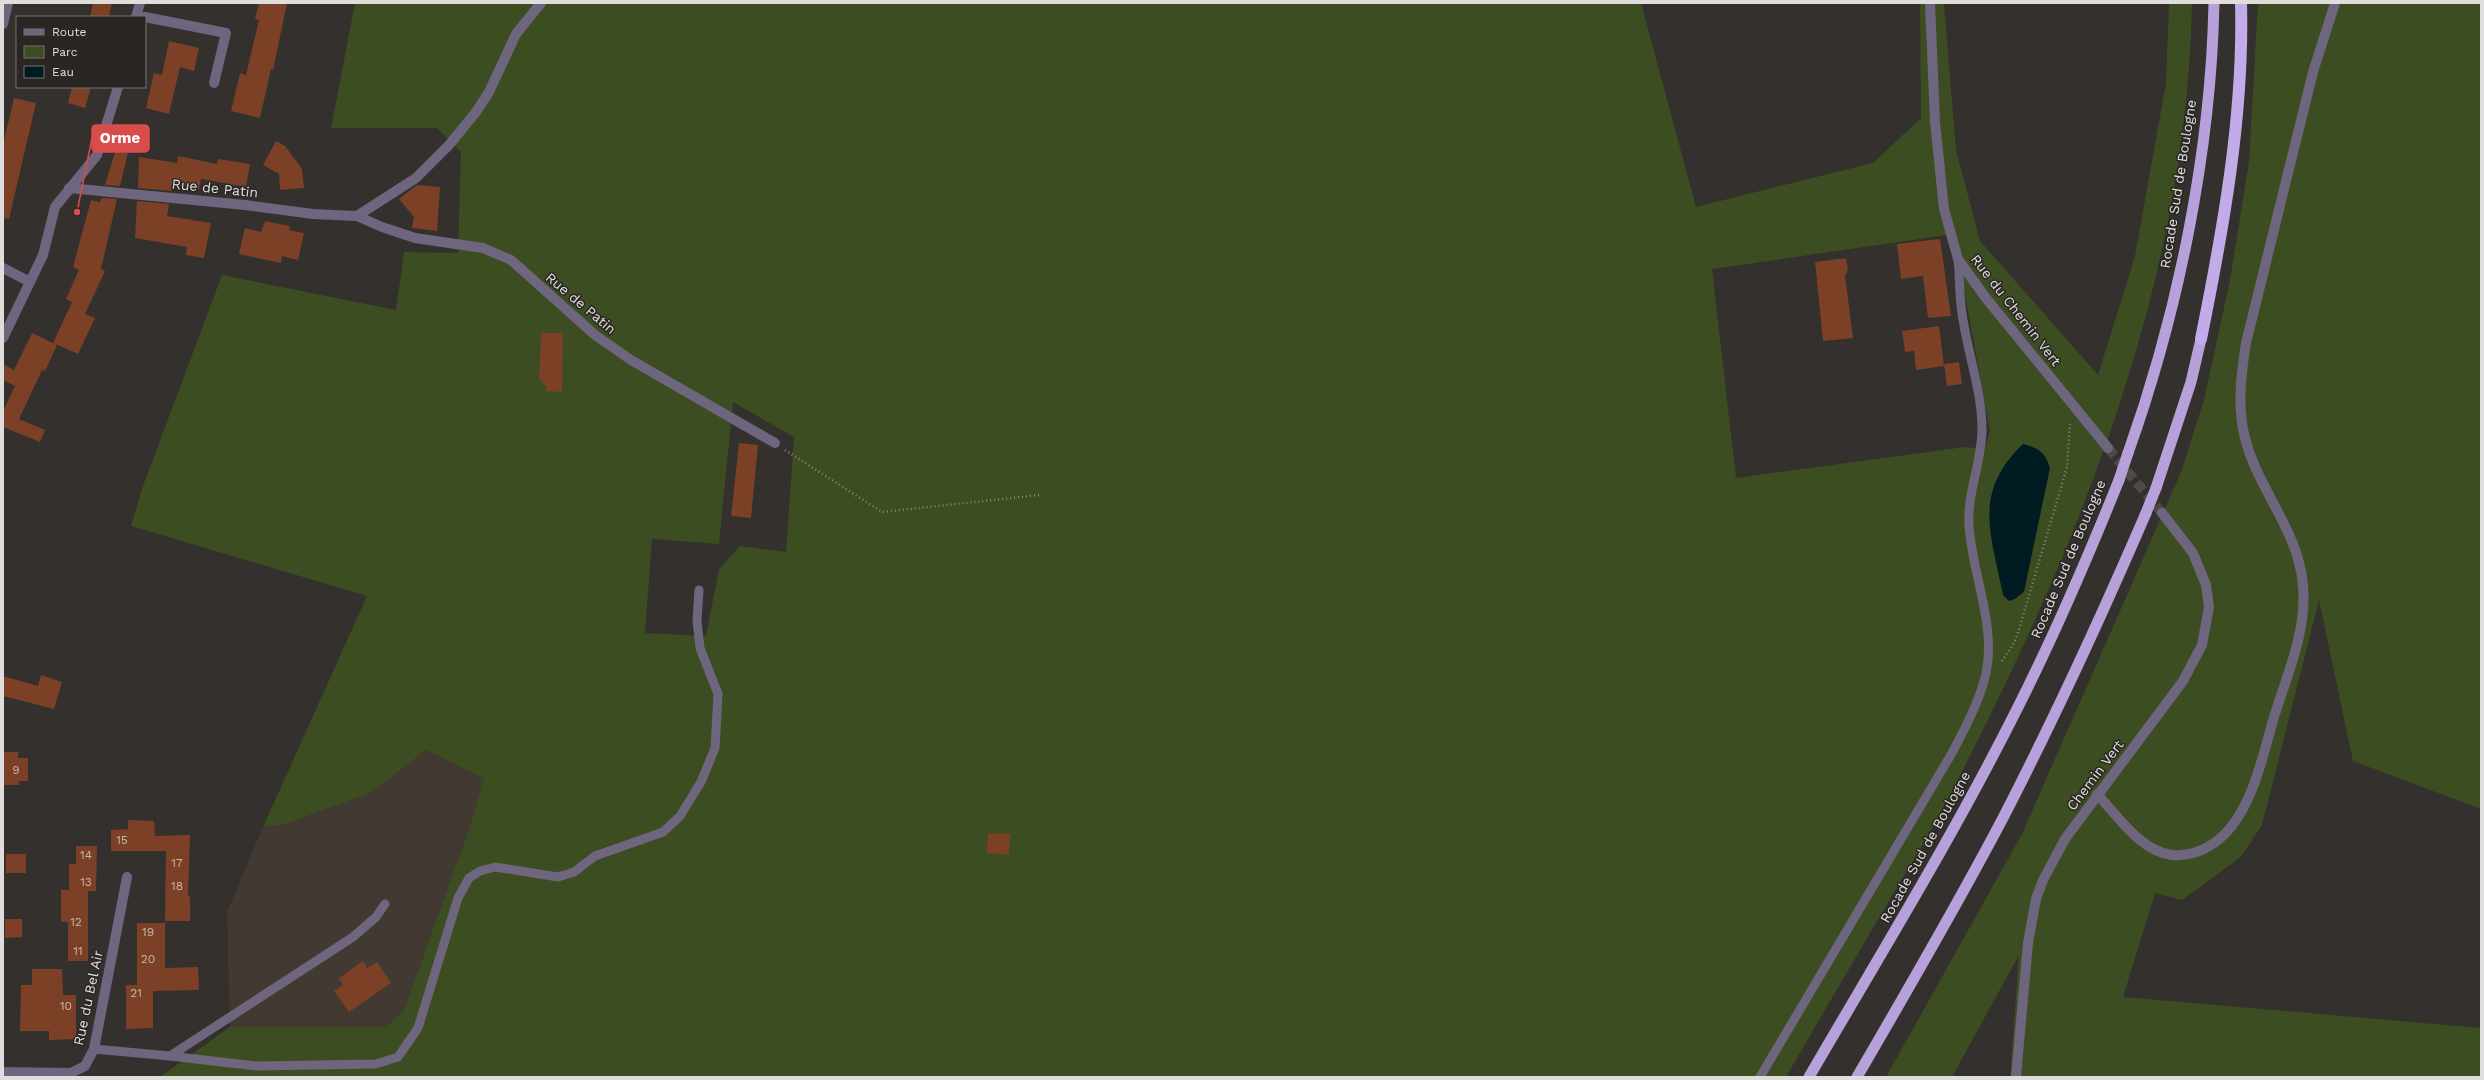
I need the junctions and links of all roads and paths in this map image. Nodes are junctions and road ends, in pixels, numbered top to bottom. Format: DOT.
graph roads {
  1 [pos="8,3"];
  2 [pos="140,3"];
  3 [pos="541,3"];
  4 [pos="1930,3"];
  5 [pos="2214,3"];
  6 [pos="2241,3"];
  7 [pos="2335,3"];
  8 [pos="140,16"];
  9 [pos="146,18"];
  10 [pos="3,24"];
  11 [pos="214,83"];
  12 [pos="118,88"];
  13 [pos="69,188"];
  14 [pos="357,216"];
  15 [pos="1958,259"];
  16 [pos="3,268"];
  17 [pos="30,282"];
  18 [pos="3,338"];
  19 [pos="2201,339"];
  20 [pos="2071,402"];
  21 [pos="775,443"];
  22 [pos="2108,448"];
  23 [pos="1039,495"];
  24 [pos="2162,513"];
  25 [pos="699,590"];
  26 [pos="1984,680"];
  27 [pos="2097,794"];
  28 [pos="127,877"];
  29 [pos="385,904"];
  30 [pos="94,1049"];
  31 [pos="170,1056"];
  32 [pos="3,1072"];
  33 [pos="1760,1077"];
  34 [pos="1808,1077"];
  35 [pos="1857,1077"];
  36 [pos="2016,1077"];
  1 -- 10 [label="street"];
  2 -- 8 [label="street"];
  3 -- 14 [label="street"];
  4 -- 15 [label="street, Rue du Chemin Vert"];
  5 -- 34 [label="highway, Rocade Sud de Boulogne, bridge"];
  6 -- 19 [label="highway"];
  7 -- 27 [label="street"];
  9 -- 11 [label="street"];
  12 -- 13 [label="street"];
  13 -- 14 [label="street, Rue de Patin"];
  13 -- 17 [label="street"];
  14 -- 21 [label="street, Rue de Patin"];
  15 -- 20 [label="street, Rue du Chemin Vert"];
  15 -- 26 [label="lane"];
  16 -- 17 [label="street"];
  17 -- 18 [label="street"];
  19 -- 35 [label="highway, bridge"];
  20 -- 22 [label="street, Rue du Chemin Vert"];
  20 -- 26 [label="path"];
  21 -- 23 [label="path"];
  24 -- 27 [label="street, Chemin Vert"];
  25 -- 31 [label="lane"];
  26 -- 33 [label="lane"];
  27 -- 36 [label="street, Chemin Vert"];
  28 -- 30 [label="street, Rue du Bel Air"];
  29 -- 31 [label="lane"];
  30 -- 31 [label="lane"];
  30 -- 32 [label="street, Rue du Bel Air"];
}
